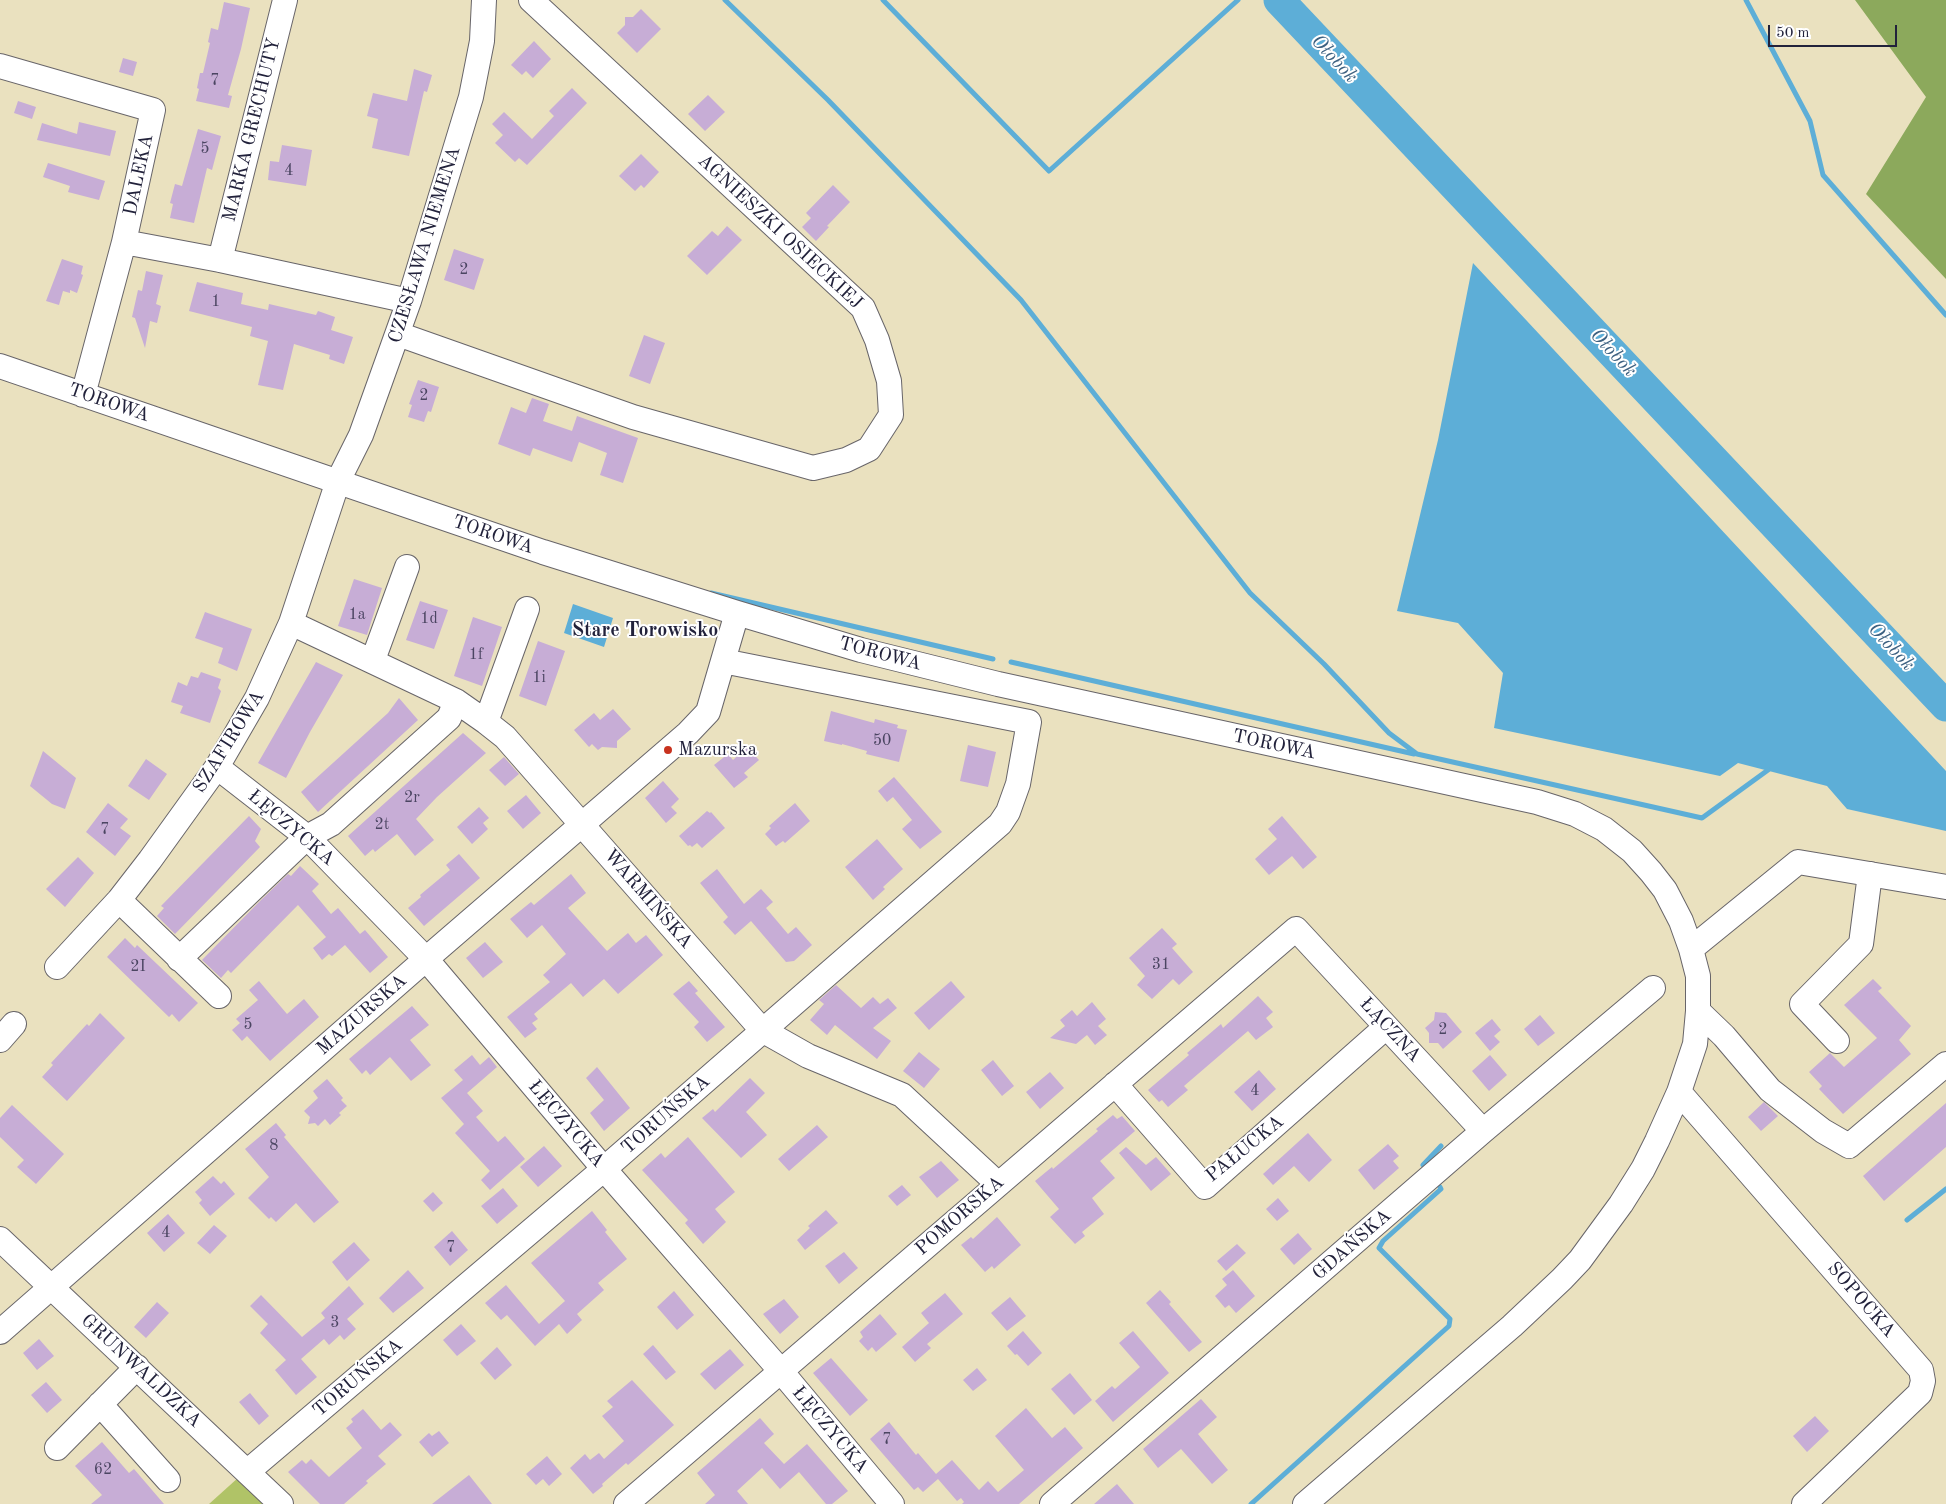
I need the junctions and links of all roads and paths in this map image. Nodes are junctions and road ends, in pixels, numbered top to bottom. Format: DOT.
graph roads {
  1 [pos="284,0"];
  2 [pos="484,0"];
  3 [pos="531,0"];
  4 [pos="0,66"];
  5 [pos="124,242"];
  6 [pos="220,260"];
  7 [pos="409,302"];
  8 [pos="398,334"];
  9 [pos="0,366"];
  10 [pos="84,395"];
  11 [pos="338,481"];
  12 [pos="407,567"];
  13 [pos="527,609"];
  14 [pos="737,613"];
  15 [pos="291,623"];
  16 [pos="373,660"];
  17 [pos="723,661"];
  18 [pos="456,701"];
  19 [pos="486,722"];
  20 [pos="216,767"];
  21 [pos="582,824"];
  22 [pos="307,837"];
  23 [pos="1870,874"];
  24 [pos="1946,887"];
  25 [pos="119,900"];
  26 [pos="1296,929"];
  27 [pos="1691,949"];
  28 [pos="180,958"];
  29 [pos="426,959"];
  30 [pos="57,967"];
  31 [pos="1653,988"];
  32 [pos="219,996"];
  33 [pos="1698,1011"];
  34 [pos="1386,1027"];
  35 [pos="762,1030"];
  36 [pos="1837,1041"];
  37 [pos="1946,1064"];
  38 [pos="1115,1084"];
  39 [pos="1680,1092"];
  40 [pos="1483,1131"];
  41 [pos="604,1170"];
  42 [pos="998,1184"];
  43 [pos="0,1239"];
  44 [pos="51,1287"];
  45 [pos="0,1332"];
  46 [pos="137,1367"];
  47 [pos="780,1370"];
  48 [pos="100,1404"];
  49 [pos="57,1448"];
  50 [pos="247,1472"];
  51 [pos="168,1480"];
  52 [pos="281,1504"];
  53 [pos="626,1504"];
  54 [pos="892,1504"];
  55 [pos="1052,1504"];
  56 [pos="1305,1504"];
  57 [pos="1804,1504"];
  1 -- 6 [label="street, MARKA GRECHUTY"];
  2 -- 7 [label="street, CZESŁAWA NIEMENA"];
  3 -- 8 [label="street, AGNIESZKI OSIECKIEJ"];
  4 -- 5 [label="street, DALEKA"];
  5 -- 6 [label="street"];
  5 -- 10 [label="street, DALEKA"];
  6 -- 7 [label="street"];
  7 -- 8 [label="street, CZESŁAWA NIEMENA"];
  8 -- 11 [label="street, CZESŁAWA NIEMENA"];
  9 -- 10 [label="street, TOROWA"];
  10 -- 11 [label="street, TOROWA"];
  11 -- 14 [label="street, TOROWA"];
  11 -- 15 [label="street, SZAFIROWA"];
  12 -- 16 [label="street"];
  13 -- 19 [label="street"];
  14 -- 17 [label="street, MAZURSKA"];
  14 -- 27 [label="street, TOROWA"];
  15 -- 16 [label="street, WARMIŃSKA"];
  15 -- 20 [label="street, SZAFIROWA"];
  16 -- 18 [label="street, WARMIŃSKA"];
  17 -- 21 [label="street, MAZURSKA"];
  17 -- 35 [label="street, TORUŃSKA"];
  18 -- 19 [label="street, WARMIŃSKA"];
  18 -- 22 [label="street"];
  19 -- 21 [label="street, WARMIŃSKA"];
  20 -- 22 [label="street, ŁĘCZYCKA"];
  20 -- 25 [label="street, SZAFIROWA"];
  21 -- 29 [label="street, MAZURSKA"];
  21 -- 35 [label="street, WARMIŃSKA"];
  22 -- 28 [label="street"];
  22 -- 29 [label="street, ŁĘCZYCKA"];
  23 -- 24 [label="street"];
  23 -- 27 [label="street"];
  23 -- 36 [label="street"];
  25 -- 28 [label="street"];
  25 -- 30 [label="street, SZAFIROWA"];
  26 -- 34 [label="street, ŁĄCZNA"];
  26 -- 38 [label="street, POMORSKA"];
  27 -- 33 [label="street, TOROWA"];
  28 -- 32 [label="street"];
  29 -- 41 [label="street, ŁĘCZYCKA"];
  29 -- 44 [label="street, MAZURSKA"];
  31 -- 40 [label="street, GDAŃSKA"];
  33 -- 37 [label="street"];
  33 -- 39 [label="street, TOROWA"];
  34 -- 38 [label="street, PAŁUCKA"];
  34 -- 40 [label="street, ŁĄCZNA"];
  35 -- 41 [label="street, TORUŃSKA"];
  35 -- 42 [label="street, WARMIŃSKA"];
  38 -- 42 [label="street, POMORSKA"];
  39 -- 56 [label="street, TOROWA"];
  39 -- 57 [label="street, SOPOCKA"];
  40 -- 55 [label="street, GDAŃSKA"];
  41 -- 47 [label="street, ŁĘCZYCKA"];
  41 -- 50 [label="street, TORUŃSKA"];
  42 -- 47 [label="street, POMORSKA"];
  43 -- 44 [label="street, GRUNWALDZKA"];
  44 -- 45 [label="street, MAZURSKA"];
  44 -- 46 [label="street, GRUNWALDZKA"];
  46 -- 48 [label="street"];
  46 -- 50 [label="street, GRUNWALDZKA"];
  47 -- 53 [label="street, POMORSKA"];
  47 -- 54 [label="street, ŁĘCZYCKA"];
  48 -- 49 [label="street"];
  48 -- 51 [label="street"];
  50 -- 52 [label="street, GRUNWALDZKA"];
}
